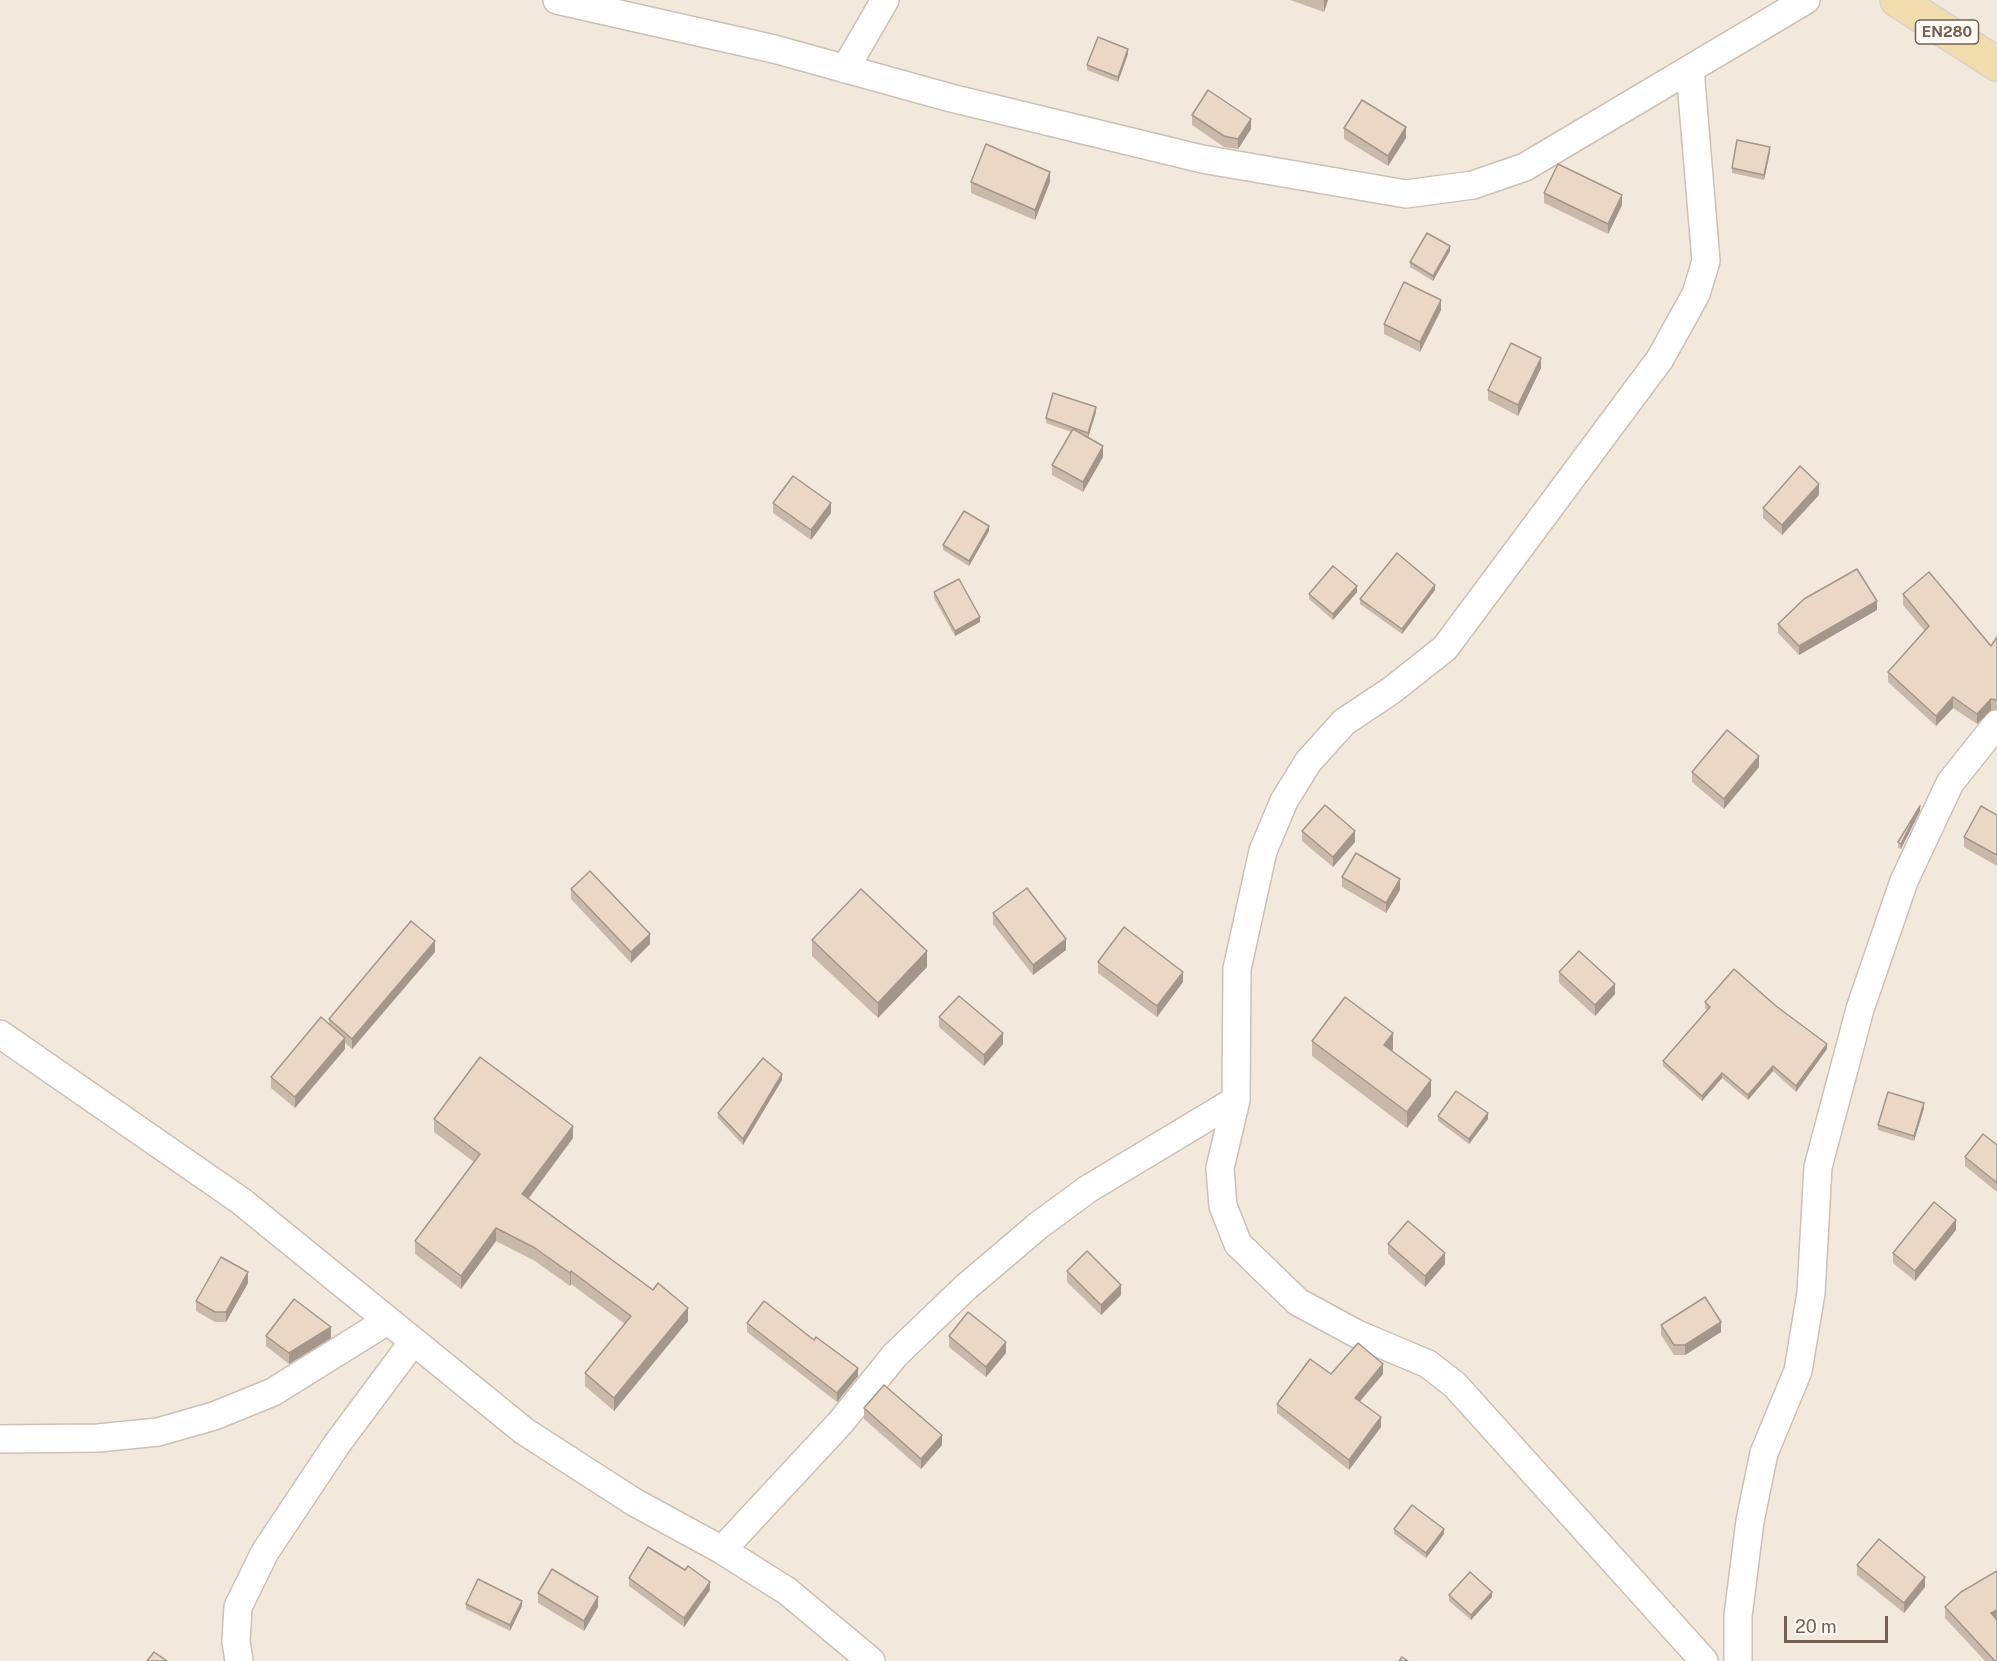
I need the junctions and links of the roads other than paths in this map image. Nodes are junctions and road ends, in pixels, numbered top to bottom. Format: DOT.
graph roads {
  1 [pos="557,0"];
  2 [pos="885,0"];
  3 [pos="1806,0"];
  4 [pos="1897,0"];
  5 [pos="1997,64"];
  6 [pos="846,69"];
  7 [pos="1690,69"];
  8 [pos="1997,724"];
  9 [pos="0,1034"];
  10 [pos="1236,1100"];
  11 [pos="387,1321"];
  12 [pos="412,1342"];
  13 [pos="0,1439"];
  14 [pos="722,1550"];
  15 [pos="239,1661"];
  16 [pos="871,1661"];
  17 [pos="1704,1661"];
  18 [pos="1738,1661"];
  1 -- 6 [label="street"];
  2 -- 6 [label="street"];
  3 -- 7 [label="street"];
  4 -- 5 [label="main road, EN280"];
  6 -- 7 [label="street"];
  7 -- 10 [label="street"];
  8 -- 18 [label="street"];
  9 -- 11 [label="street"];
  10 -- 14 [label="street"];
  10 -- 17 [label="street"];
  11 -- 12 [label="street"];
  11 -- 13 [label="street"];
  12 -- 14 [label="street"];
  12 -- 15 [label="street"];
  14 -- 16 [label="street"];
}
